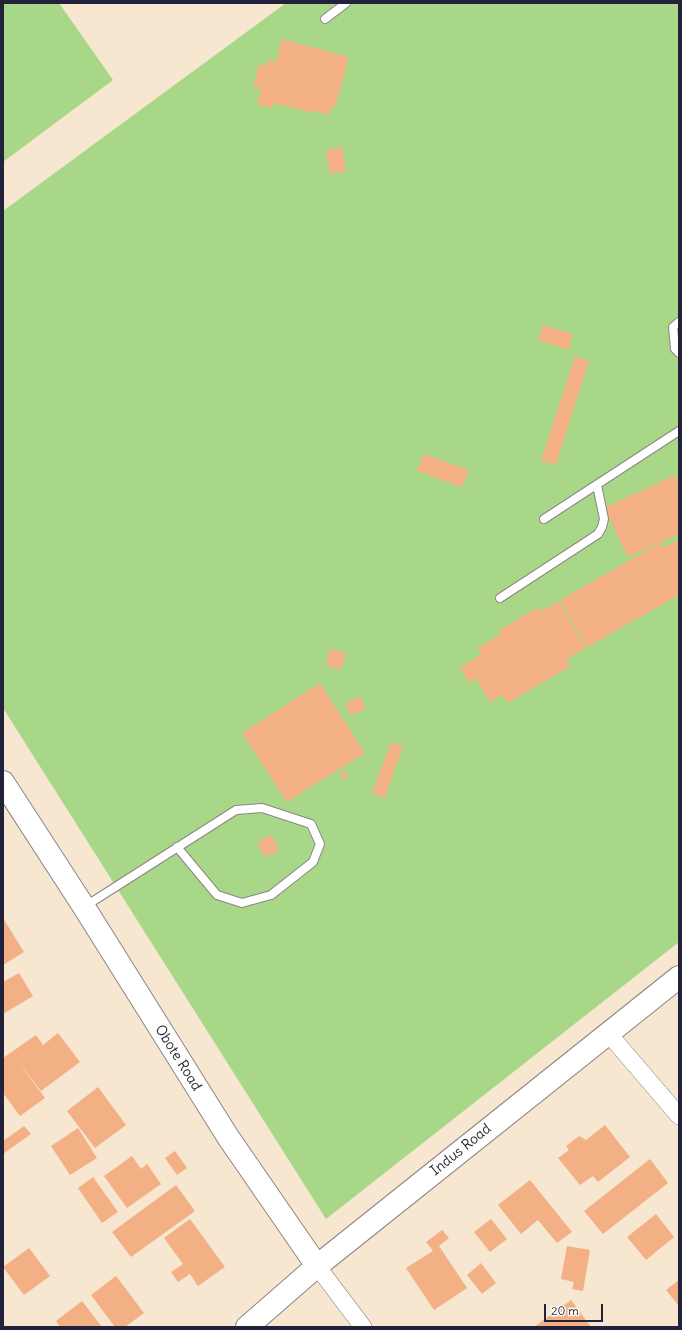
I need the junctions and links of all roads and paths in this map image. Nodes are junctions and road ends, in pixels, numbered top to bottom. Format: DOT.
graph roads {
  1 [pos="346,3"];
  2 [pos="325,19"];
  3 [pos="679,322"];
  4 [pos="679,353"];
  5 [pos="679,431"];
  6 [pos="597,485"];
  7 [pos="544,519"];
  8 [pos="500,598"];
  9 [pos="3,782"];
  10 [pos="177,847"];
  11 [pos="84,907"];
  12 [pos="679,977"];
  13 [pos="608,1033"];
  14 [pos="679,1116"];
  15 [pos="318,1266"];
  16 [pos="246,1327"];
  17 [pos="363,1327"];
  1 -- 2 [label="lane"];
  3 -- 4 [label="lane"];
  5 -- 6 [label="lane"];
  6 -- 7 [label="lane"];
  6 -- 8 [label="lane"];
  9 -- 11 [label="street, Obote Road"];
  10 -- 10 [label="lane"];
  10 -- 11 [label="lane"];
  11 -- 15 [label="street, Obote Road"];
  12 -- 13 [label="street, Indus Road"];
  13 -- 14 [label="street"];
  13 -- 15 [label="street, Indus Road"];
  15 -- 16 [label="street, Indus Road"];
  15 -- 17 [label="street, Obote Road"];
}
